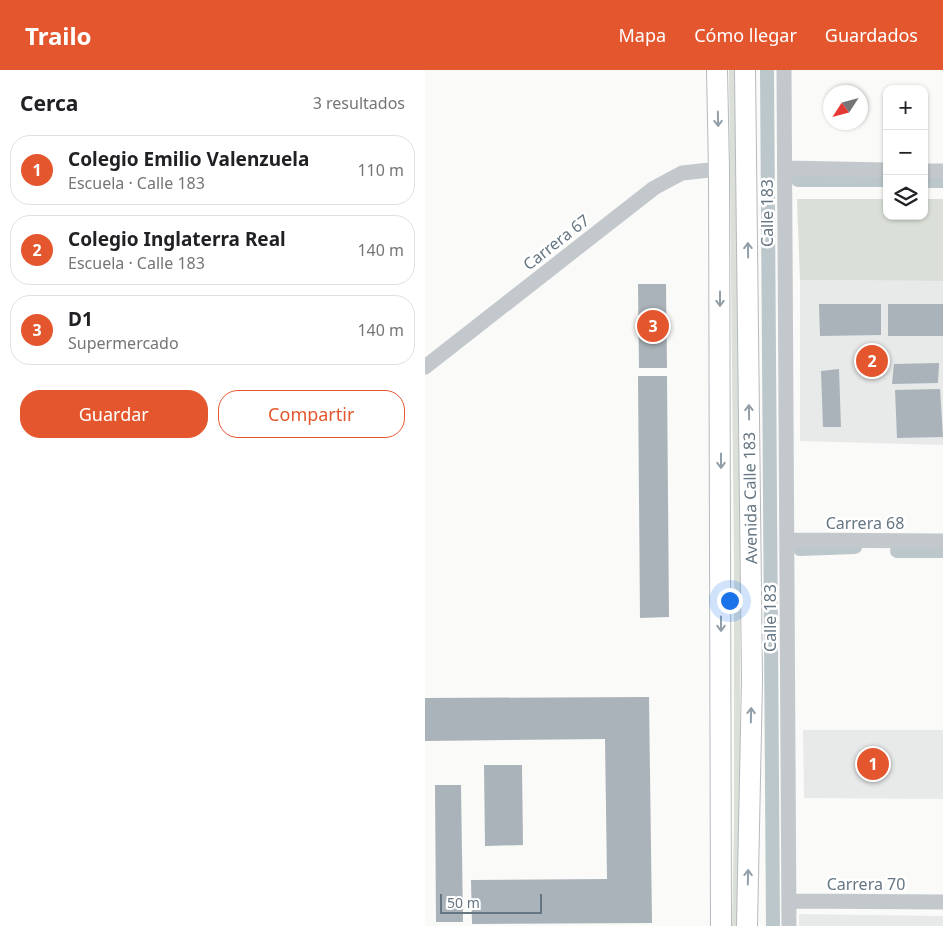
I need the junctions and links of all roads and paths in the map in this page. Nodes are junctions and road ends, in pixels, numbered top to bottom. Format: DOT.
graph roads {
  1 [pos="717,70"];
  2 [pos="745,70"];
  3 [pos="784,70"];
  4 [pos="785,168"];
  5 [pos="719,169"];
  6 [pos="883,170"];
  7 [pos="928,171"];
  8 [pos="943,171"];
  9 [pos="425,367"];
  10 [pos="787,540"];
  11 [pos="943,541"];
  12 [pos="789,901"];
  13 [pos="943,902"];
  14 [pos="721,926"];
  15 [pos="747,926"];
  16 [pos="789,926"];
  1 -- 5 [label="main road, Avenida Calle 183, one-way"];
  15 -- 2 [label="main road, Avenida Calle 183, one-way"];
  3 -- 4 [label="street, Calle 183"];
  4 -- 6 [label="street"];
  4 -- 10 [label="street, Calle 183"];
  5 -- 9 [label="street, Carrera 67"];
  5 -- 14 [label="main road, Avenida Calle 183, one-way"];
  7 -- 8 [label="street"];
  10 -- 11 [label="street, Carrera 68"];
  10 -- 12 [label="street, Calle 183"];
  12 -- 13 [label="street, Carrera 70"];
  12 -- 16 [label="street, Calle 183"];
}
